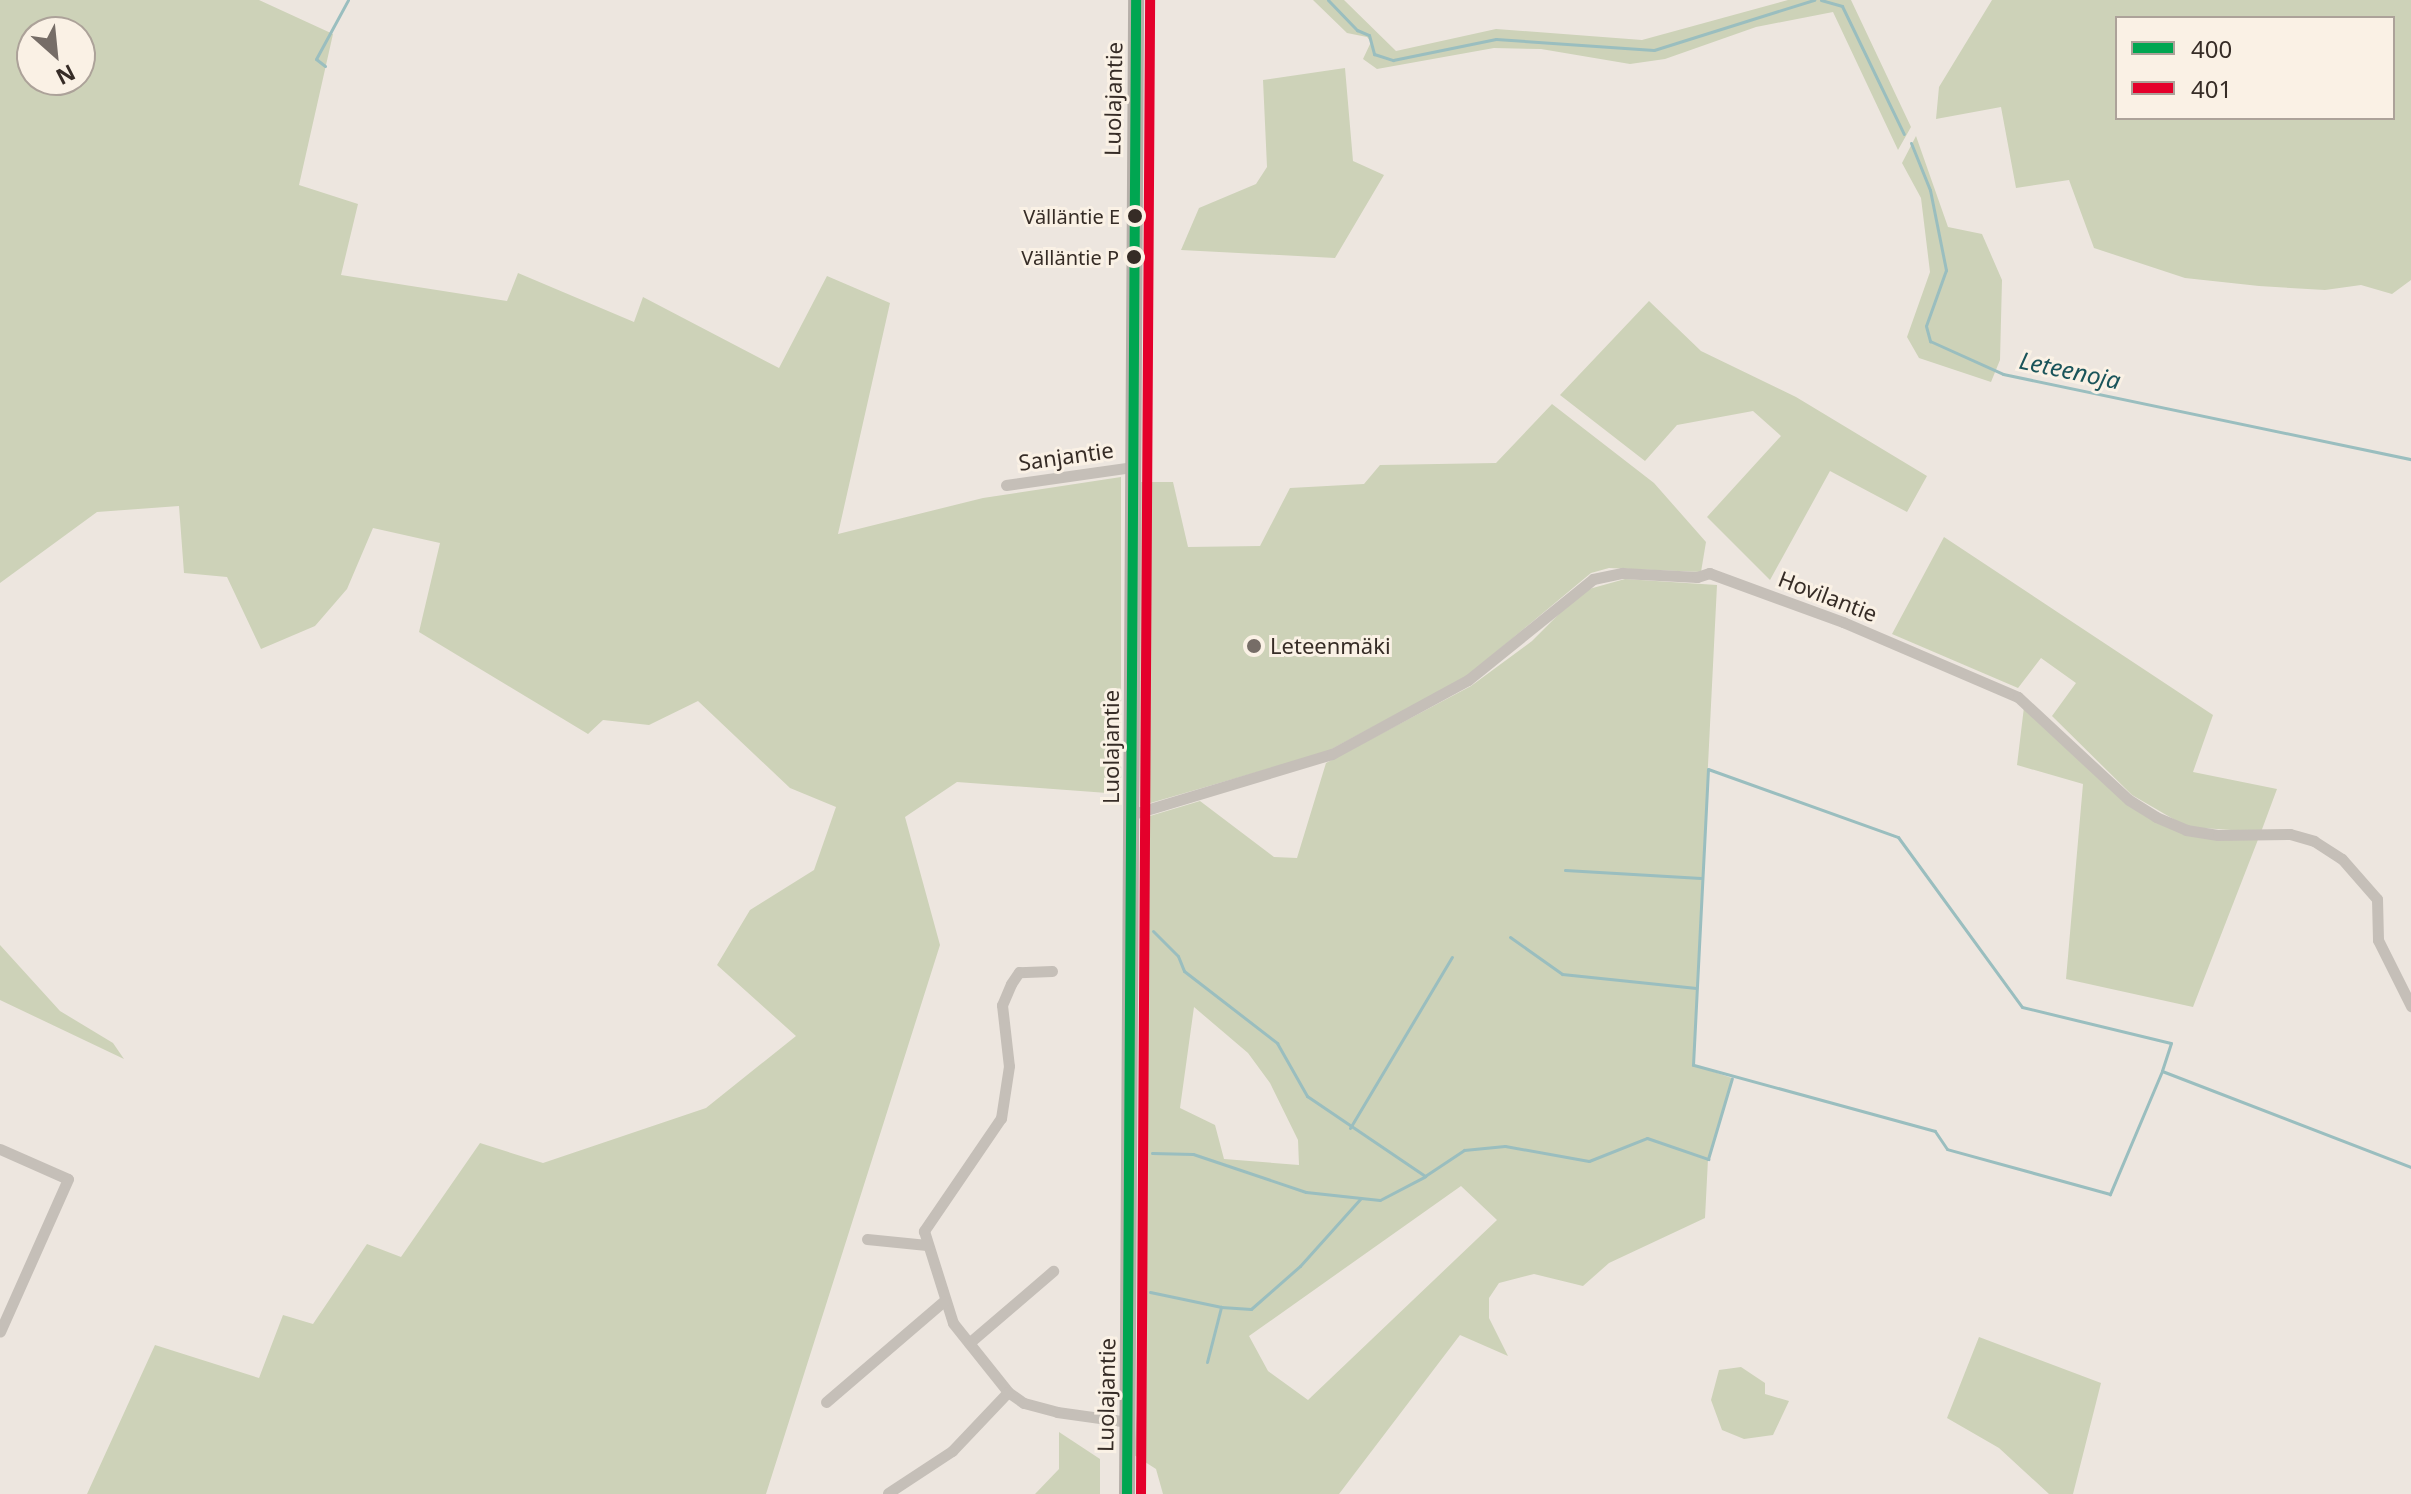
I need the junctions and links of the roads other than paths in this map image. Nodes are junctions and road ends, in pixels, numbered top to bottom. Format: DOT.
graph roads {
  1 [pos="1136,0"];
  2 [pos="1132,467"];
  3 [pos="1006,485"];
  4 [pos="1133,814"];
  5 [pos="1052,971"];
  6 [pos="2411,1006"];
  7 [pos="0,1149"];
  8 [pos="867,1239"];
  9 [pos="927,1245"];
  10 [pos="1053,1271"];
  11 [pos="944,1301"];
  12 [pos="0,1332"];
  13 [pos="969,1343"];
  14 [pos="1008,1392"];
  15 [pos="826,1402"];
  16 [pos="1128,1422"];
  17 [pos="888,1493"];
  18 [pos="1127,1494"];
  1 -- 2 [label="main road, Luolajantie"];
  2 -- 3 [label="street, Sanjantie"];
  2 -- 4 [label="main road, Luolajantie"];
  4 -- 6 [label="street, Hovilantie"];
  4 -- 16 [label="main road, Luolajantie"];
  5 -- 9 [label="street"];
  7 -- 12 [label="street"];
  8 -- 9 [label="street"];
  9 -- 11 [label="street"];
  10 -- 13 [label="street"];
  11 -- 13 [label="street"];
  11 -- 15 [label="street"];
  13 -- 14 [label="street"];
  14 -- 16 [label="street"];
  14 -- 17 [label="street"];
  16 -- 18 [label="main road, Luolajantie"];
}
